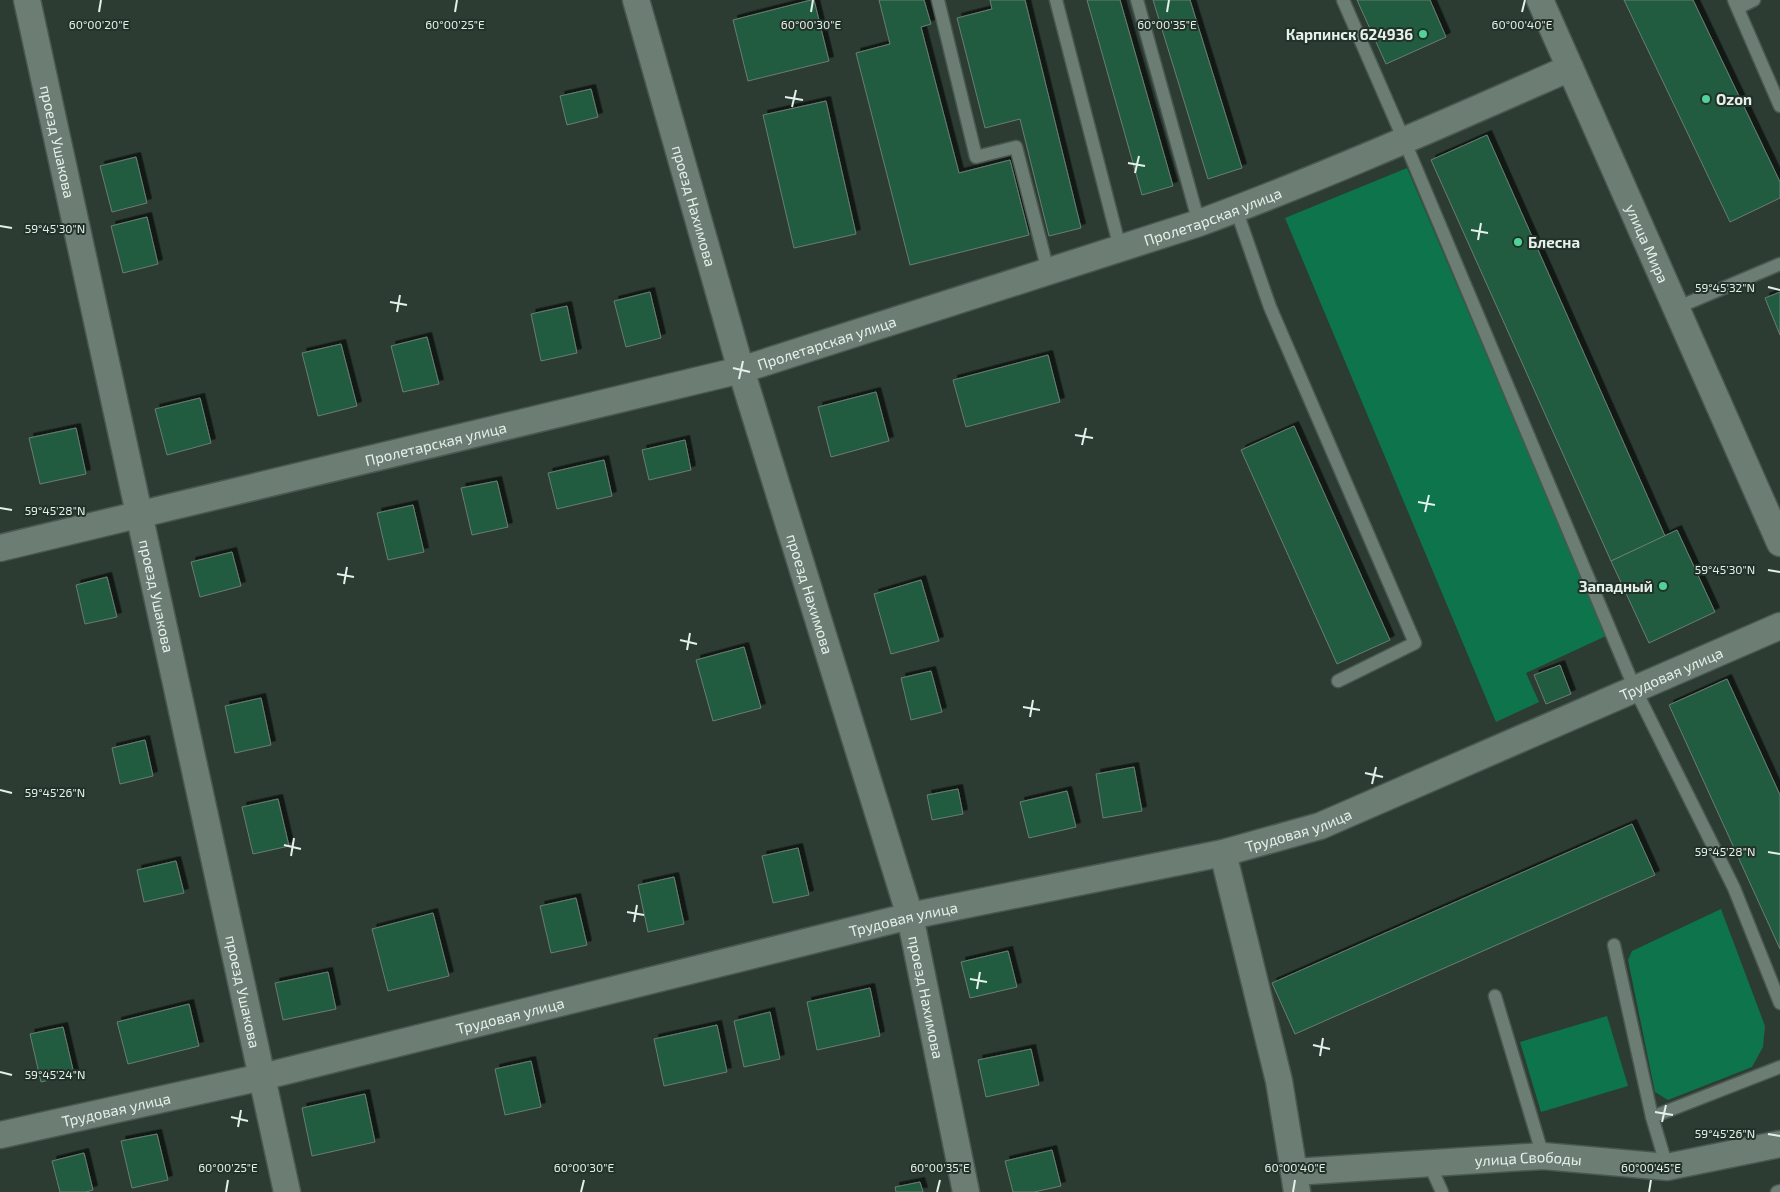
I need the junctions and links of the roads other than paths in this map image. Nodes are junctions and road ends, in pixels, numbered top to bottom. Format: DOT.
graph roads {
  1 [pos="27,0"];
  2 [pos="636,0"];
  3 [pos="938,0"];
  4 [pos="1056,0"];
  5 [pos="1137,0"];
  6 [pos="1343,0"];
  7 [pos="1540,0"];
  8 [pos="1754,0"];
  9 [pos="1736,4"];
  10 [pos="1570,68"];
  11 [pos="1780,106"];
  12 [pos="1404,140"];
  13 [pos="1236,209"];
  14 [pos="1198,223"];
  15 [pos="1120,248"];
  16 [pos="1780,264"];
  17 [pos="1048,271"];
  18 [pos="1676,308"];
  19 [pos="741,370"];
  20 [pos="139,514"];
  21 [pos="1779,538"];
  22 [pos="0,548"];
  23 [pos="1780,626"];
  24 [pos="1338,681"];
  25 [pos="1635,689"];
  26 [pos="1223,853"];
  27 [pos="910,916"];
  28 [pos="1614,944"];
  29 [pos="1495,996"];
  30 [pos="1780,1003"];
  31 [pos="1780,1067"];
  32 [pos="262,1077"];
  33 [pos="1652,1118"];
  34 [pos="0,1135"];
  35 [pos="1780,1144"];
  36 [pos="1543,1156"];
  37 [pos="1429,1163"];
  38 [pos="1668,1167"];
  39 [pos="1296,1182"];
  40 [pos="287,1192"];
  41 [pos="966,1192"];
  42 [pos="1442,1192"];
  1 -- 20 [label="street, проезд Ушакова"];
  2 -- 19 [label="street, проезд Нахимова"];
  3 -- 17 [label="lane"];
  4 -- 15 [label="lane"];
  5 -- 14 [label="lane"];
  6 -- 12 [label="lane"];
  7 -- 10 [label="street, улица Мира"];
  8 -- 9 [label="lane"];
  9 -- 11 [label="lane"];
  10 -- 12 [label="street, Пролетарская улица"];
  10 -- 18 [label="street, улица Мира"];
  12 -- 13 [label="street, Пролетарская улица"];
  12 -- 25 [label="lane"];
  13 -- 14 [label="street, Пролетарская улица"];
  13 -- 24 [label="lane"];
  14 -- 15 [label="street, Пролетарская улица"];
  15 -- 17 [label="street, Пролетарская улица"];
  16 -- 18 [label="lane"];
  17 -- 19 [label="street, Пролетарская улица"];
  18 -- 21 [label="street, улица Мира"];
  19 -- 20 [label="street, Пролетарская улица"];
  19 -- 27 [label="street, проезд Нахимова"];
  20 -- 22 [label="street, Пролетарская улица"];
  20 -- 32 [label="street, проезд Ушакова"];
  23 -- 25 [label="street, Трудовая улица"];
  25 -- 26 [label="street, Трудовая улица"];
  25 -- 30 [label="lane"];
  26 -- 27 [label="street, Трудовая улица"];
  26 -- 39 [label="street"];
  27 -- 32 [label="street, Трудовая улица"];
  27 -- 41 [label="street, проезд Нахимова"];
  28 -- 33 [label="lane"];
  29 -- 36 [label="lane"];
  31 -- 33 [label="lane"];
  32 -- 34 [label="street, Трудовая улица"];
  32 -- 40 [label="street, проезд Ушакова"];
  33 -- 38 [label="lane"];
  35 -- 38 [label="street, улица Свободы"];
  36 -- 37 [label="street, улица Свободы"];
  36 -- 38 [label="street, улица Свободы"];
  37 -- 39 [label="street, улица Свободы"];
  37 -- 42 [label="lane"];
}
